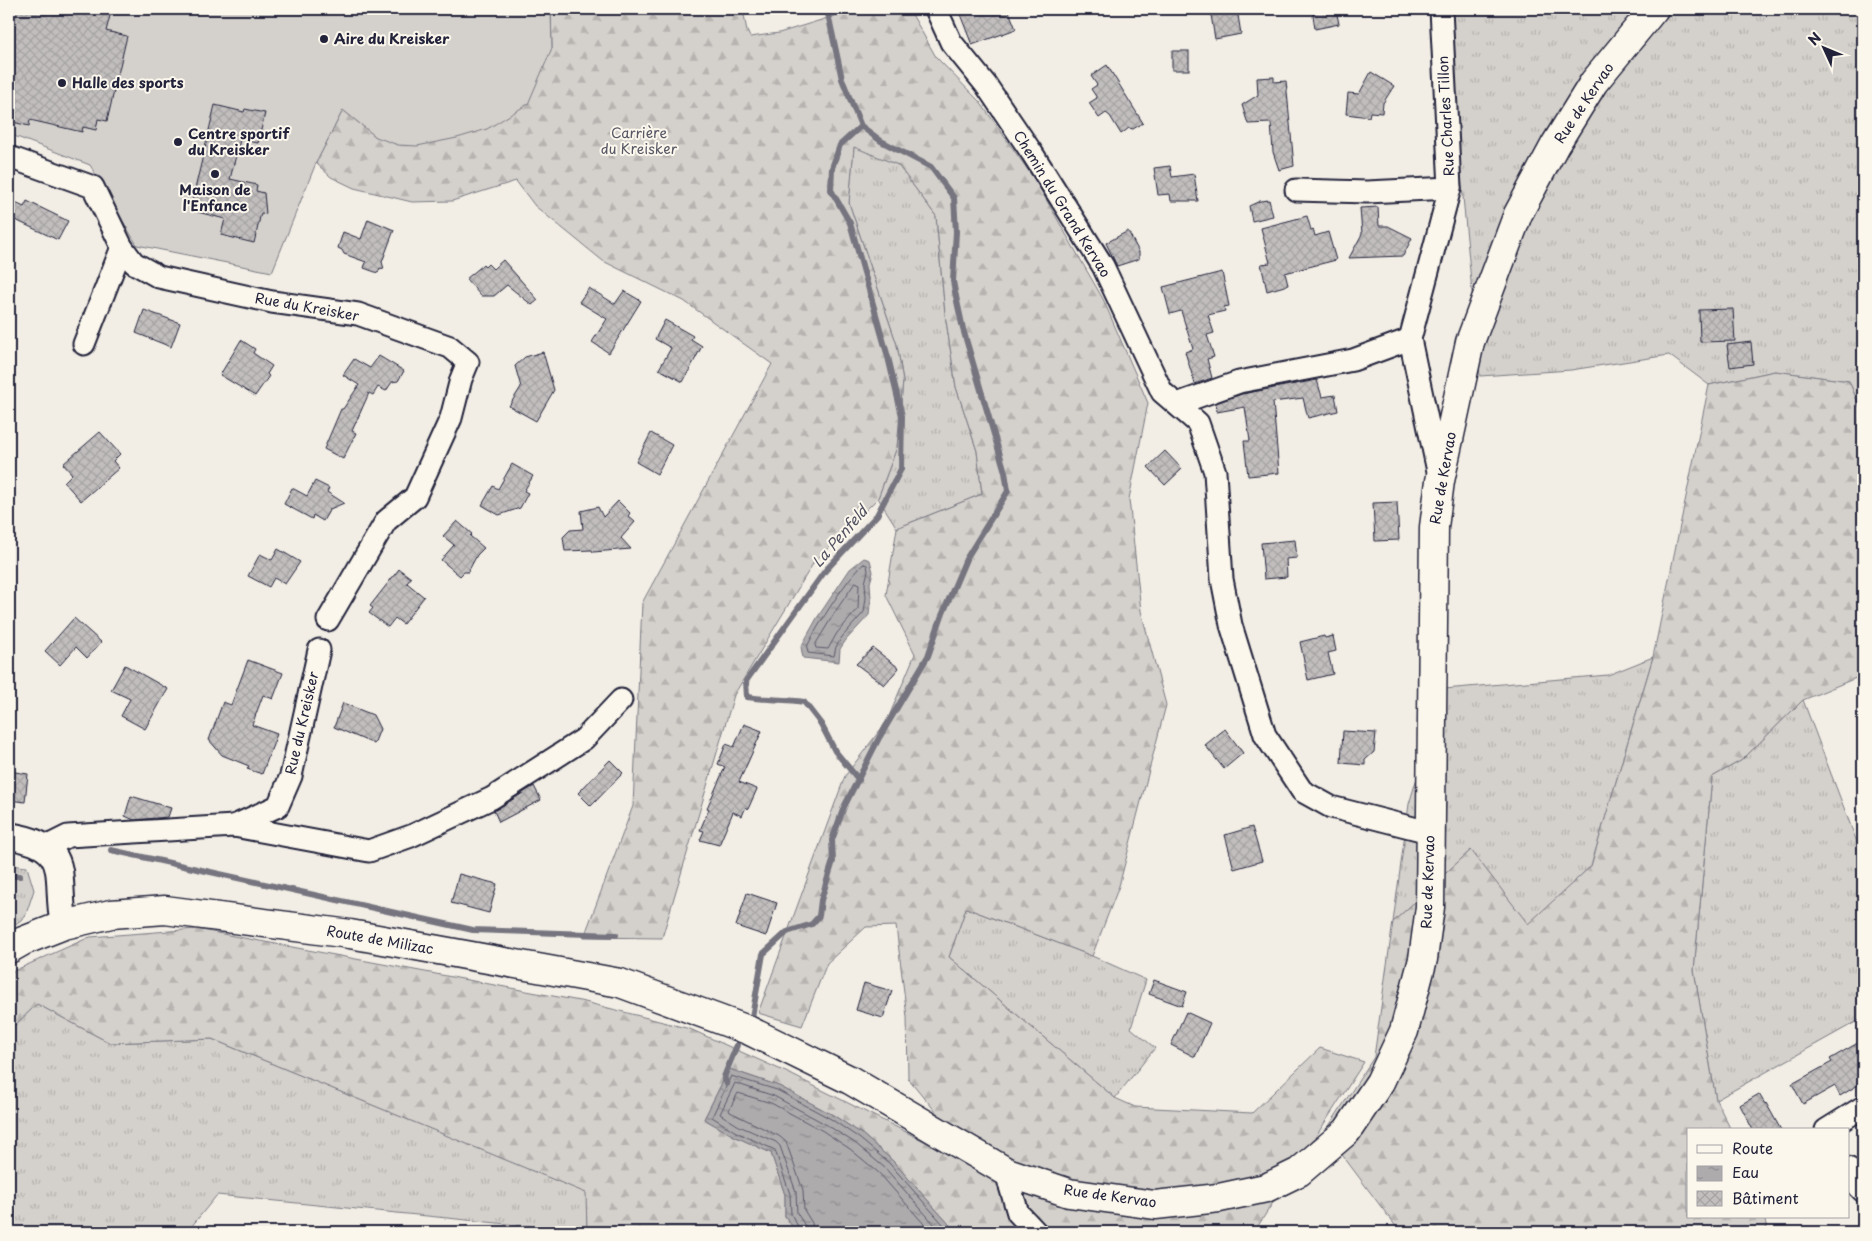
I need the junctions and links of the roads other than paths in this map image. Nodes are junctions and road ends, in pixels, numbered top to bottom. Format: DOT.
graph roads {
  1 [pos="936,9"];
  2 [pos="1441,9"];
  3 [pos="1654,9"];
  4 [pos="9,157"];
  5 [pos="1450,188"];
  6 [pos="1296,190"];
  7 [pos="122,247"];
  8 [pos="1410,339"];
  9 [pos="84,344"];
  10 [pos="1177,404"];
  11 [pos="1440,481"];
  12 [pos="328,620"];
  13 [pos="319,650"];
  14 [pos="620,700"];
  15 [pos="234,826"];
  16 [pos="1429,832"];
  17 [pos="9,836"];
  18 [pos="46,847"];
  19 [pos="64,925"];
  20 [pos="9,949"];
  21 [pos="748,1030"];
  22 [pos="1863,1108"];
  23 [pos="1829,1128"];
  24 [pos="1850,1171"];
  25 [pos="1007,1172"];
  26 [pos="1863,1191"];
  27 [pos="1036,1232"];
  1 -- 10 [label="street, Chemin du Grand Kervao"];
  2 -- 5 [label="street, Rue Charles Tillon"];
  3 -- 11 [label="main road, Rue de Kervao"];
  4 -- 7 [label="street, Rue du Kreisker"];
  5 -- 6 [label="street"];
  5 -- 8 [label="street, Rue Charles Tillon"];
  7 -- 9 [label="street"];
  7 -- 12 [label="street, Rue du Kreisker"];
  8 -- 10 [label="street"];
  8 -- 11 [label="street"];
  10 -- 16 [label="street, Chemin du Grand Kervao"];
  11 -- 16 [label="main road, Rue de Kervao"];
  13 -- 15 [label="street, Rue du Kreisker"];
  14 -- 15 [label="street"];
  15 -- 18 [label="street"];
  16 -- 25 [label="main road, Rue de Kervao"];
  17 -- 18 [label="street"];
  18 -- 19 [label="street"];
  19 -- 20 [label="main road, Route de Milizac"];
  19 -- 21 [label="main road, Route de Milizac"];
  21 -- 25 [label="main road, Rue de Kervao"];
  22 -- 23 [label="street"];
  24 -- 26 [label="street"];
  25 -- 27 [label="street"];
}
